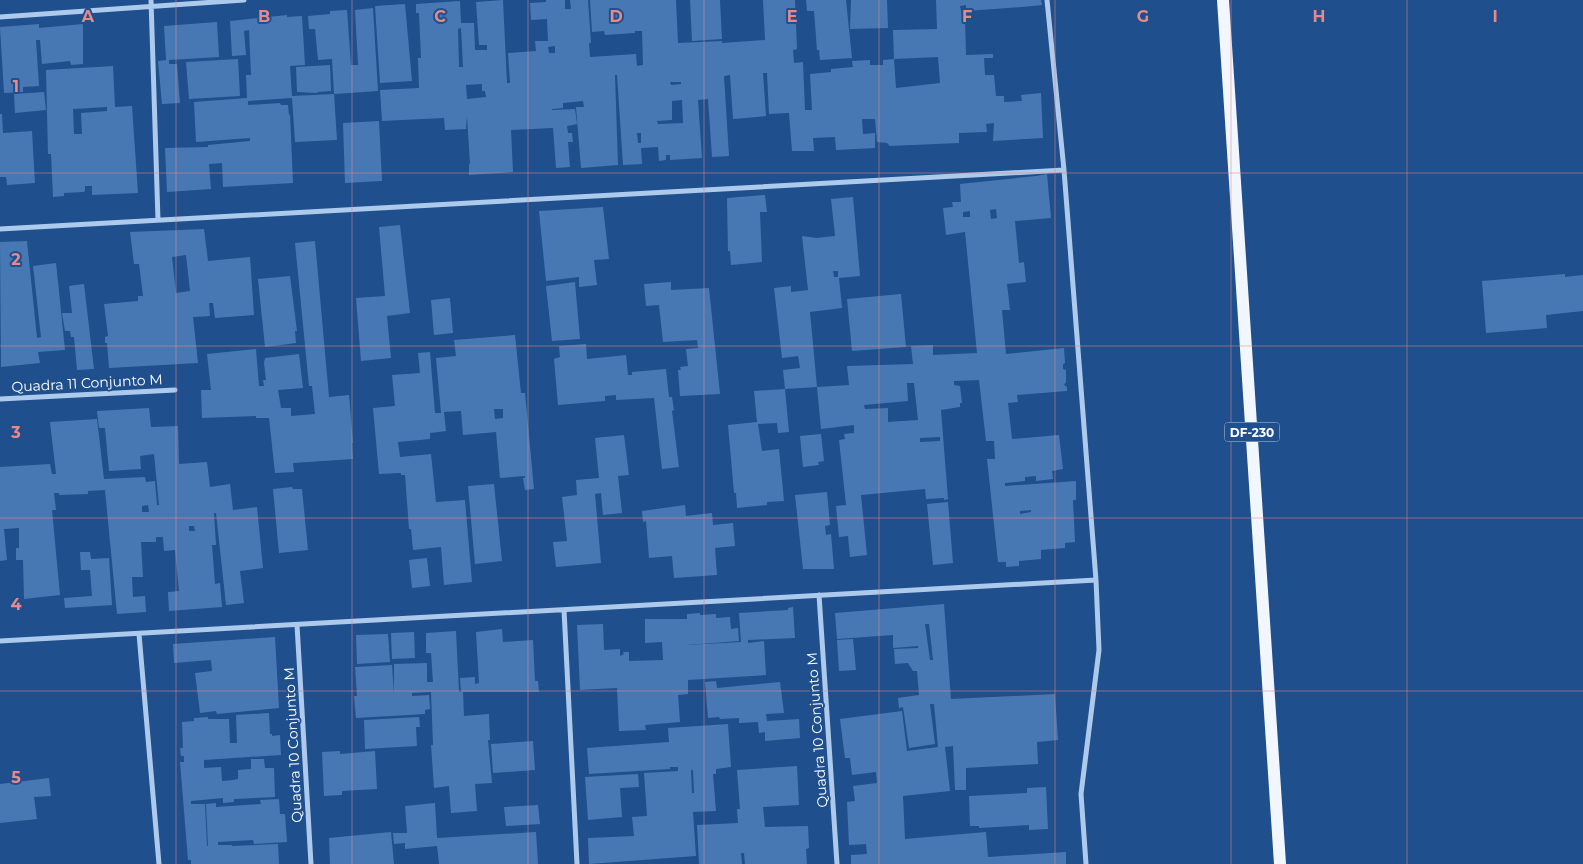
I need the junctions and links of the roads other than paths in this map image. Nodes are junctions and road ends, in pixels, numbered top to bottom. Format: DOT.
graph roads {
  1 [pos="150,0"];
  2 [pos="244,0"];
  3 [pos="1047,0"];
  4 [pos="1223,0"];
  5 [pos="151,6"];
  6 [pos="0,17"];
  7 [pos="1064,170"];
  8 [pos="158,220"];
  9 [pos="0,229"];
  10 [pos="175,390"];
  11 [pos="0,399"];
  12 [pos="1096,580"];
  13 [pos="819,595"];
  14 [pos="564,610"];
  15 [pos="297,625"];
  16 [pos="139,634"];
  17 [pos="0,641"];
  18 [pos="158,864"];
  19 [pos="311,864"];
  20 [pos="577,864"];
  21 [pos="836,864"];
  22 [pos="1086,864"];
  23 [pos="1280,864"];
  1 -- 5 [label="street"];
  2 -- 5 [label="street"];
  3 -- 7 [label="street"];
  4 -- 23 [label="main road, DF-230 / DF-230"];
  5 -- 6 [label="street"];
  5 -- 8 [label="street"];
  7 -- 8 [label="street"];
  7 -- 12 [label="street"];
  8 -- 9 [label="street"];
  10 -- 11 [label="street, Quadra 11 Conjunto M"];
  12 -- 13 [label="street"];
  12 -- 22 [label="street"];
  13 -- 14 [label="street"];
  13 -- 21 [label="street, Quadra 10 Conjunto M"];
  14 -- 15 [label="street"];
  14 -- 20 [label="street"];
  15 -- 16 [label="street"];
  15 -- 19 [label="street, Quadra 10 Conjunto M"];
  16 -- 17 [label="street"];
  16 -- 18 [label="street"];
}
